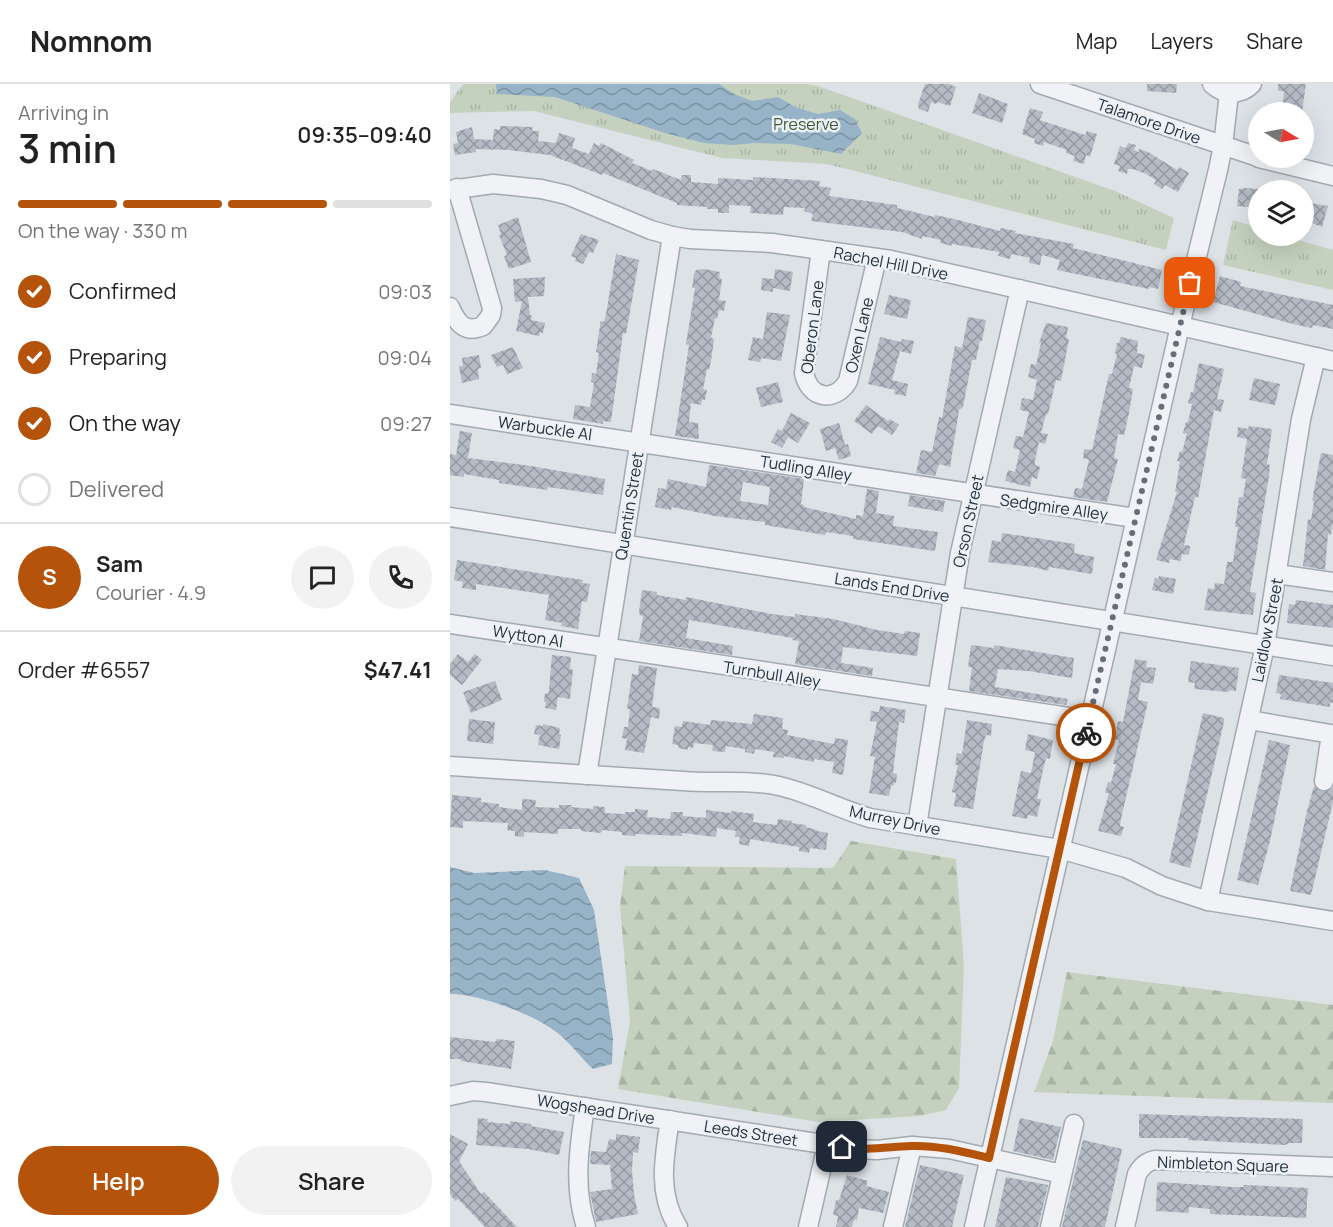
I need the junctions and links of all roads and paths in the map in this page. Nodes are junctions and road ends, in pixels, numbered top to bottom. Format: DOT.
graph roads {
  1 [pos="1040,84"];
  2 [pos="1212,84"];
  3 [pos="1252,84"];
  4 [pos="1229,93"];
  5 [pos="1223,146"];
  6 [pos="1248,154"];
  7 [pos="1302,168"];
  8 [pos="1333,176"];
  9 [pos="453,189"];
  10 [pos="672,236"];
  11 [pos="821,250"];
  12 [pos="876,258"];
  13 [pos="1020,289"];
  14 [pos="450,307"];
  15 [pos="1179,326"];
  16 [pos="1324,359"];
  17 [pos="823,395"];
  18 [pos="450,414"];
  19 [pos="639,441"];
  20 [pos="973,495"];
  21 [pos="450,517"];
  22 [pos="1136,518"];
  23 [pos="623,544"];
  24 [pos="1277,574"];
  25 [pos="1333,582"];
  26 [pos="953,596"];
  27 [pos="1112,621"];
  28 [pos="450,624"];
  29 [pos="1265,646"];
  30 [pos="607,649"];
  31 [pos="1333,656"];
  32 [pos="937,698"];
  33 [pos="1089,720"];
  34 [pos="1249,720"];
  35 [pos="450,766"];
  36 [pos="587,775"];
  37 [pos="1324,781"];
  38 [pos="917,826"];
  39 [pos="1060,849"];
  40 [pos="1208,901"];
  41 [pos="1333,921"];
  42 [pos="450,1096"];
  43 [pos="585,1107"];
  44 [pos="670,1120"];
  45 [pos="1074,1124"];
  46 [pos="827,1145"];
  47 [pos="912,1146"];
  48 [pos="989,1158"];
  49 [pos="1333,1167"];
  50 [pos="1062,1174"];
  51 [pos="586,1227"];
  52 [pos="678,1227"];
  53 [pos="808,1227"];
  54 [pos="893,1227"];
  55 [pos="974,1227"];
  56 [pos="1050,1227"];
  57 [pos="1125,1227"];
  1 -- 5 [label="street, Talamore Drive"];
  2 -- 4 [label="street"];
  3 -- 4 [label="street"];
  4 -- 5 [label="street"];
  5 -- 6 [label="street, Talamore Drive"];
  5 -- 15 [label="street"];
  7 -- 8 [label="street, Talamore Drive"];
  9 -- 10 [label="street, Rachel Hill Drive"];
  9 -- 14 [label="street"];
  10 -- 11 [label="street, Rachel Hill Drive"];
  10 -- 19 [label="street, Quentin Street"];
  11 -- 12 [label="street, Rachel Hill Drive"];
  11 -- 17 [label="street, Oberon Lane"];
  12 -- 13 [label="street, Rachel Hill Drive"];
  12 -- 17 [label="street, Oxen Lane"];
  13 -- 15 [label="street, Rachel Hill Drive"];
  13 -- 20 [label="street, Orson Street"];
  15 -- 16 [label="street, Rachel Hill Drive"];
  15 -- 22 [label="street"];
  16 -- 24 [label="street, Laidlow Street"];
  18 -- 19 [label="street, Warbuckle Al"];
  19 -- 20 [label="street, Tudling Alley"];
  19 -- 23 [label="street, Quentin Street"];
  20 -- 22 [label="street, Sedgmire Alley"];
  20 -- 26 [label="street, Orson Street"];
  21 -- 23 [label="street, Lands End Drive"];
  22 -- 27 [label="street"];
  23 -- 26 [label="street, Lands End Drive"];
  23 -- 30 [label="street, Quentin Street"];
  24 -- 25 [label="street"];
  24 -- 29 [label="street, Laidlow Street"];
  26 -- 27 [label="street, Lands End Drive"];
  26 -- 32 [label="street, Orson Street"];
  27 -- 29 [label="street, Lands End Drive"];
  27 -- 33 [label="street"];
  28 -- 30 [label="street, Wytton Al"];
  29 -- 31 [label="street, Lands End Drive"];
  29 -- 34 [label="street, Laidlow Street"];
  30 -- 32 [label="street, Turnbull Alley"];
  30 -- 36 [label="street, Quentin Street"];
  32 -- 33 [label="street, Turnbull Alley"];
  32 -- 38 [label="street, Orson Street"];
  33 -- 39 [label="street"];
  34 -- 37 [label="street"];
  34 -- 40 [label="street, Laidlow Street"];
  35 -- 36 [label="street, Murrey Drive"];
  36 -- 38 [label="street, Murrey Drive"];
  38 -- 39 [label="street, Murrey Drive"];
  39 -- 40 [label="street, Murrey Drive"];
  39 -- 48 [label="street"];
  40 -- 41 [label="street, Murrey Drive"];
  42 -- 43 [label="street, Wogshead Drive"];
  43 -- 44 [label="street, Wogshead Drive"];
  43 -- 51 [label="street"];
  44 -- 46 [label="street, Leeds Street"];
  44 -- 52 [label="street, Wogshead Drive"];
  45 -- 50 [label="street"];
  46 -- 47 [label="street, Leeds Street"];
  46 -- 53 [label="street"];
  47 -- 48 [label="street, Leeds Street"];
  47 -- 54 [label="street"];
  48 -- 50 [label="street, Leeds Street"];
  48 -- 55 [label="street"];
  49 -- 57 [label="street, Nimbleton Square"];
  50 -- 56 [label="street"];
}
